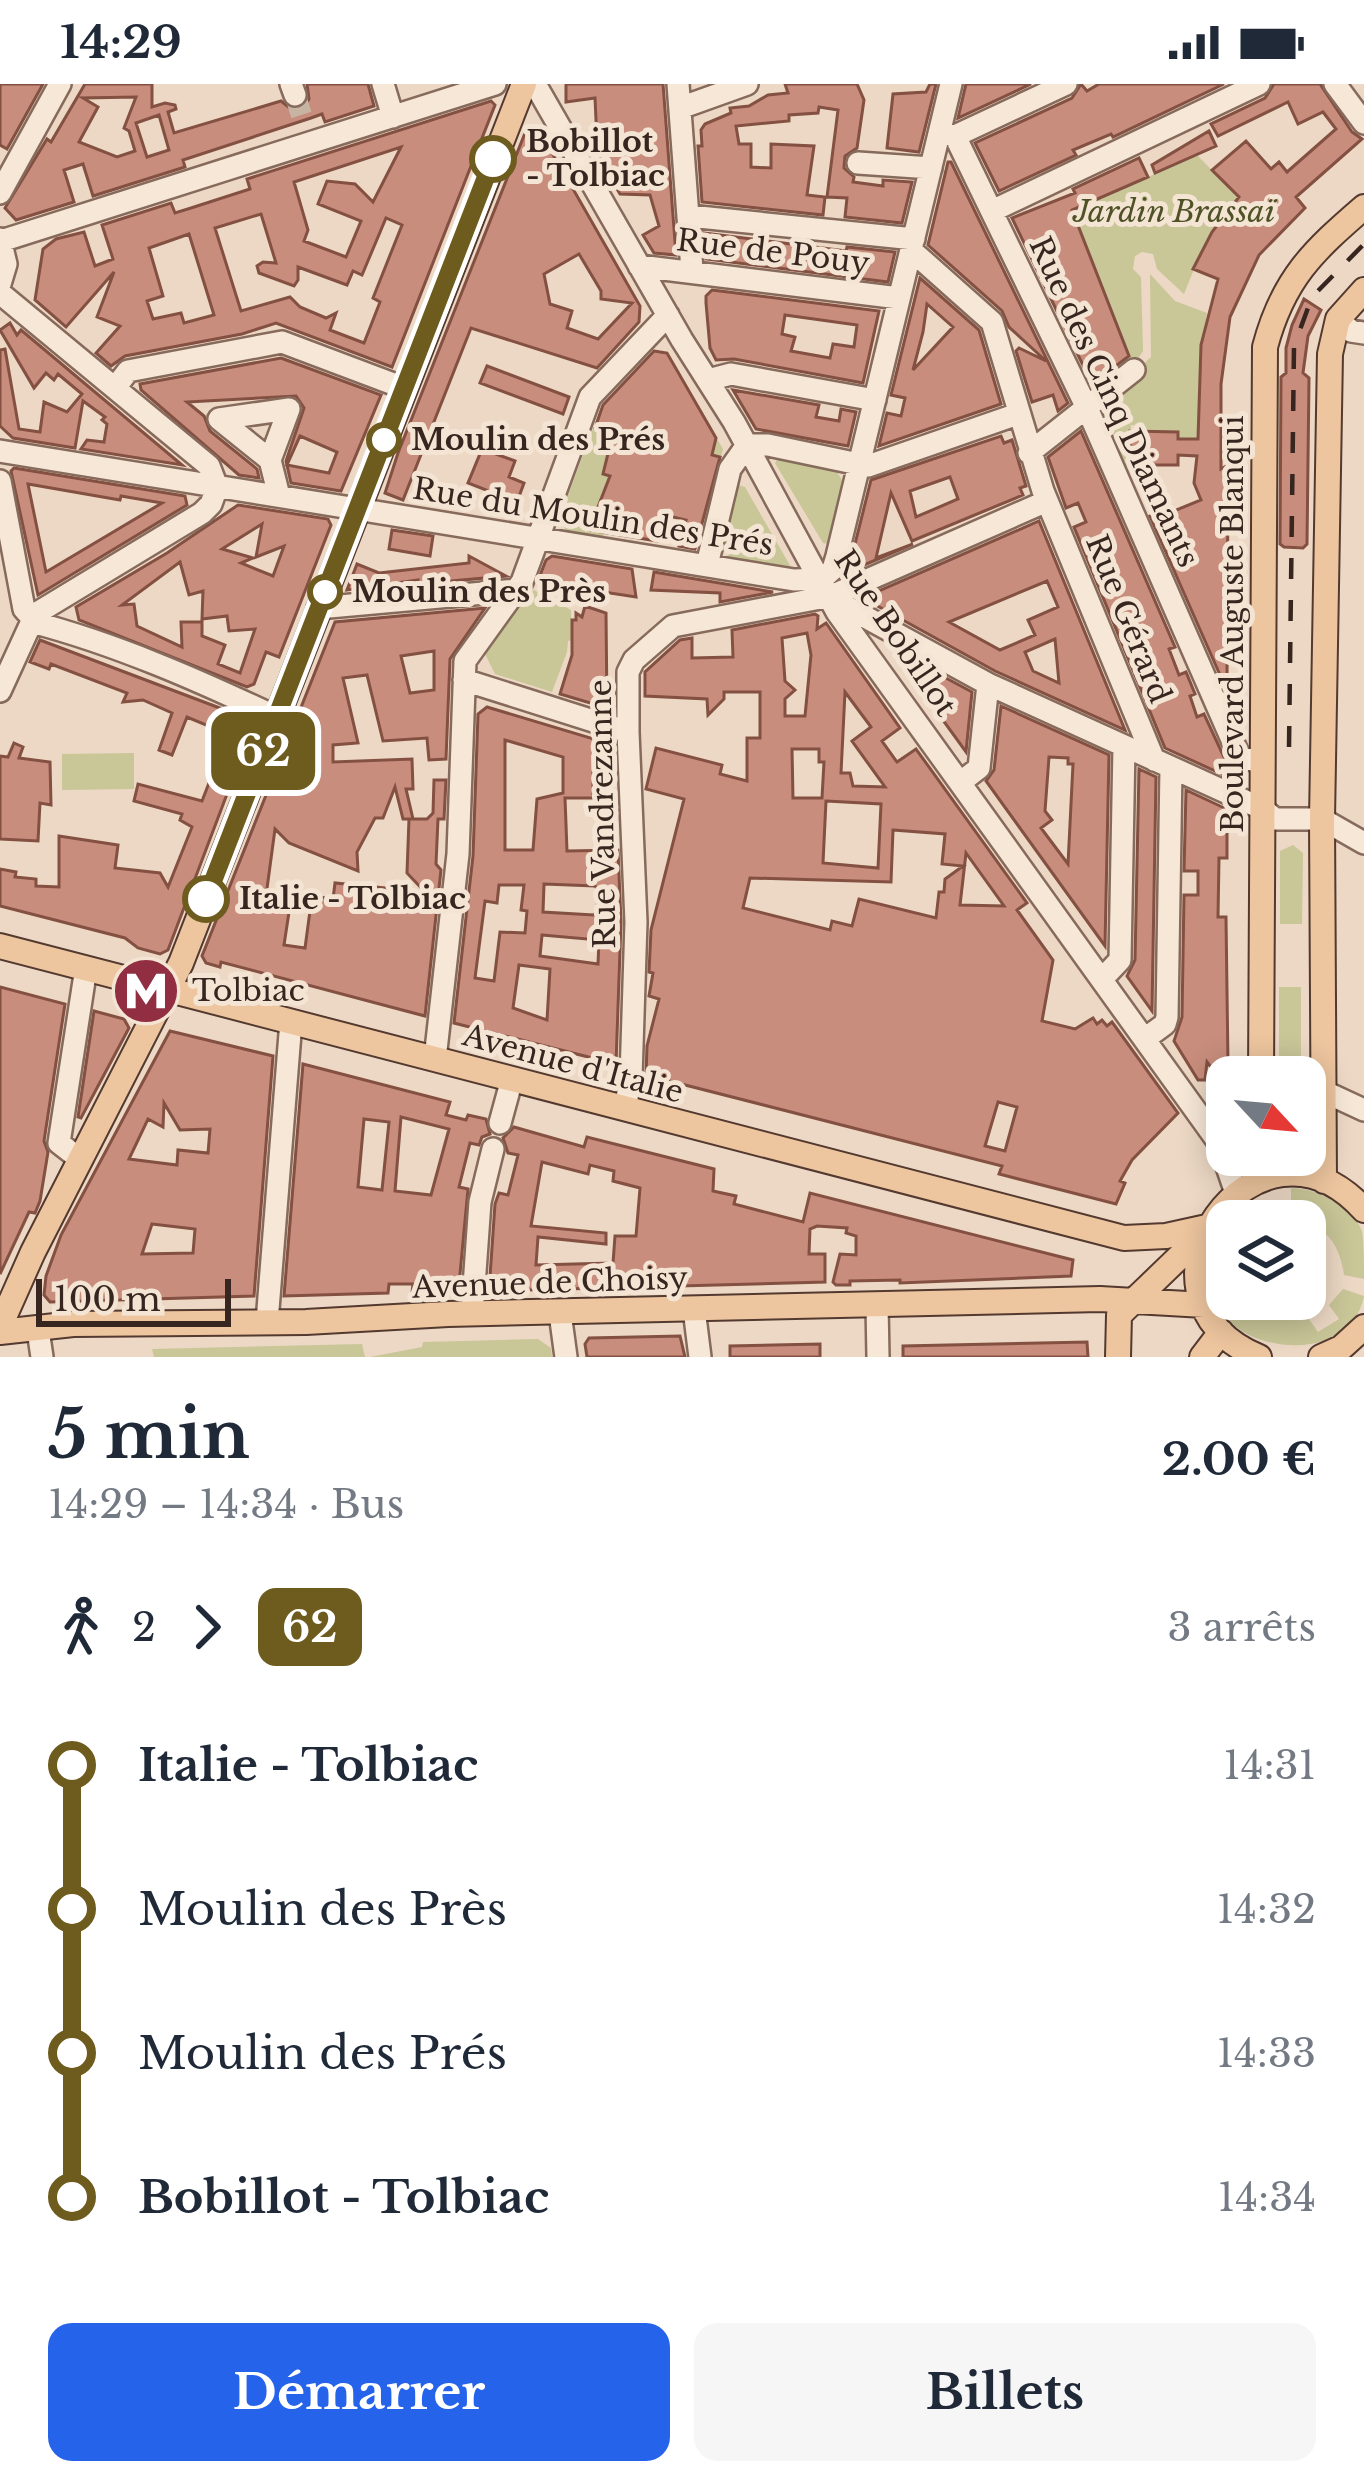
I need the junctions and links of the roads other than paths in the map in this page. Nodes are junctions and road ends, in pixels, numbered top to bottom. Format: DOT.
graph roads {
  1 [pos="60,84"];
  2 [pos="382,84"];
  3 [pos="495,84"];
  4 [pos="524,84"];
  5 [pos="536,84"];
  6 [pos="678,84"];
  7 [pos="747,84"];
  8 [pos="951,84"];
  9 [pos="1066,84"];
  10 [pos="1259,84"];
  11 [pos="1335,84"];
  12 [pos="680,108"];
  13 [pos="393,117"];
  14 [pos="1364,123"];
  15 [pos="948,134"];
  16 [pos="858,163"];
  17 [pos="931,168"];
  18 [pos="0,193"];
  19 [pos="1364,206"];
  20 [pos="992,212"];
  21 [pos="689,216"];
  22 [pos="1,240"];
  23 [pos="913,244"];
  24 [pos="639,266"];
  25 [pos="692,270"];
  26 [pos="0,288"];
  27 [pos="1364,290"];
  28 [pos="899,298"];
  29 [pos="668,315"];
  30 [pos="1338,319"];
  31 [pos="1364,333"];
  32 [pos="1134,370"];
  33 [pos="708,380"];
  34 [pos="115,388"];
  35 [pos="404,388"];
  36 [pos="875,400"];
  37 [pos="1087,409"];
  38 [pos="1018,414"];
  39 [pos="747,449"];
  40 [pos="0,451"];
  41 [pos="1029,453"];
  42 [pos="270,460"];
  43 [pos="860,465"];
  44 [pos="0,481"];
  45 [pos="217,487"];
  46 [pos="279,496"];
  47 [pos="1047,501"];
  48 [pos="357,509"];
  49 [pos="538,538"];
  50 [pos="707,565"];
  51 [pos="827,588"];
  52 [pos="518,590"];
  53 [pos="319,608"];
  54 [pos="24,618"];
  55 [pos="903,640"];
  56 [pos="872,660"];
  57 [pos="464,680"];
  58 [pos="988,684"];
  59 [pos="0,691"];
  60 [pos="276,716"];
  61 [pos="628,725"];
  62 [pos="1124,746"];
  63 [pos="1260,761"];
  64 [pos="1163,764"];
  65 [pos="961,782"];
  66 [pos="1263,809"];
  67 [pos="1322,819"];
  68 [pos="1364,843"];
  69 [pos="0,946"];
  70 [pos="86,968"];
  71 [pos="1103,978"];
  72 [pos="169,988"];
  73 [pos="291,1021"];
  74 [pos="1146,1038"];
  75 [pos="1261,1056"];
  76 [pos="1315,1056"];
  77 [pos="435,1058"];
  78 [pos="512,1079"];
  79 [pos="1326,1095"];
  80 [pos="626,1108"];
  81 [pos="1364,1110"];
  82 [pos="500,1123"];
  83 [pos="493,1149"];
  84 [pos="81,1160"];
  85 [pos="1250,1176"];
  86 [pos="1323,1176"];
  87 [pos="1324,1181"];
  88 [pos="1246,1187"];
  89 [pos="1234,1200"];
  90 [pos="1364,1210"];
  91 [pos="1206,1230"];
  92 [pos="1132,1240"];
  93 [pos="1166,1270"];
  94 [pos="1119,1304"];
  95 [pos="877,1305"];
  96 [pos="1204,1305"];
  97 [pos="694,1310"];
  98 [pos="560,1313"];
  99 [pos="472,1314"];
  100 [pos="267,1322"];
  101 [pos="0,1329"];
  102 [pos="38,1330"];
  103 [pos="1221,1332"];
  104 [pos="1362,1336"];
  105 [pos="42,1357"];
  106 [pos="566,1357"];
  107 [pos="700,1357"];
  108 [pos="878,1357"];
  109 [pos="1118,1357"];
  110 [pos="1202,1357"];
  111 [pos="1259,1357"];
  112 [pos="1322,1357"];
  1 -- 18 [label="street"];
  2 -- 13 [label="street"];
  3 -- 13 [label="street"];
  4 -- 35 [label="main road"];
  5 -- 24 [label="street, Rue Bobillot"];
  6 -- 12 [label="street"];
  7 -- 12 [label="street"];
  8 -- 15 [label="street"];
  9 -- 15 [label="street"];
  10 -- 20 [label="street"];
  11 -- 14 [label="street"];
  12 -- 21 [label="street"];
  13 -- 22 [label="street"];
  15 -- 17 [label="street"];
  15 -- 20 [label="street, Rue des Cinq Diamants"];
  16 -- 17 [label="street"];
  17 -- 23 [label="street"];
  19 -- 63 [label="main road, Boulevard Auguste Blanqui"];
  20 -- 37 [label="street, Rue des Cinq Diamants"];
  21 -- 23 [label="street"];
  21 -- 25 [label="street"];
  22 -- 26 [label="street"];
  23 -- 28 [label="street"];
  23 -- 38 [label="street, Rue Gérard"];
  24 -- 25 [label="street, Rue de Pouy"];
  24 -- 29 [label="street, Rue Bobillot"];
  25 -- 28 [label="street, Rue de Pouy"];
  26 -- 34 [label="street"];
  27 -- 30 [label="main road"];
  28 -- 36 [label="street"];
  29 -- 33 [label="street, Rue Bobillot"];
  29 -- 49 [label="street"];
  30 -- 31 [label="street"];
  30 -- 67 [label="main road"];
  32 -- 37 [label="street"];
  33 -- 36 [label="street"];
  33 -- 39 [label="street, Rue Bobillot"];
  34 -- 35 [label="street"];
  34 -- 45 [label="street"];
  35 -- 48 [label="main road"];
  36 -- 43 [label="street"];
  37 -- 41 [label="street"];
  37 -- 63 [label="street, Rue des Cinq Diamants"];
  38 -- 41 [label="street, Rue Gérard"];
  38 -- 43 [label="street"];
  39 -- 43 [label="street"];
  39 -- 50 [label="street"];
  39 -- 51 [label="street, Rue Bobillot"];
  40 -- 45 [label="street, Rue du Moulin des Prés"];
  41 -- 47 [label="street, Rue Gérard"];
  42 -- 42 [label="street"];
  42 -- 46 [label="street"];
  43 -- 51 [label="street"];
  44 -- 54 [label="street"];
  45 -- 46 [label="street, Rue du Moulin des Prés"];
  45 -- 54 [label="street"];
  46 -- 48 [label="street, Rue du Moulin des Prés"];
  47 -- 51 [label="street, Rue Vandrezanne"];
  47 -- 64 [label="street, Rue Gérard"];
  48 -- 49 [label="street, Rue du Moulin des Prés"];
  48 -- 53 [label="main road"];
  49 -- 50 [label="street, Rue du Moulin des Prés"];
  49 -- 52 [label="street"];
  50 -- 51 [label="street, Rue du Moulin des Prés"];
  51 -- 55 [label="street"];
  51 -- 56 [label="street, Rue Bobillot"];
  51 -- 61 [label="street, Rue Vandrezanne"];
  52 -- 53 [label="street"];
  52 -- 57 [label="street"];
  53 -- 60 [label="main road"];
  54 -- 59 [label="street"];
  54 -- 60 [label="street"];
  55 -- 56 [label="street"];
  55 -- 58 [label="street"];
  56 -- 65 [label="street, Rue Bobillot"];
  57 -- 61 [label="street"];
  57 -- 77 [label="street"];
  58 -- 62 [label="street"];
  58 -- 65 [label="street"];
  60 -- 72 [label="main road"];
  61 -- 80 [label="street, Rue Vandrezanne"];
  62 -- 64 [label="street"];
  62 -- 71 [label="street"];
  63 -- 66 [label="main road, Boulevard Auguste Blanqui"];
  64 -- 66 [label="street"];
  64 -- 74 [label="street"];
  65 -- 71 [label="street, Rue Bobillot"];
  66 -- 67 [label="street"];
  66 -- 75 [label="main road, Boulevard Auguste Blanqui"];
  67 -- 68 [label="street"];
  67 -- 76 [label="main road"];
  69 -- 70 [label="main road, Avenue d'Italie"];
  70 -- 72 [label="main road, Avenue d'Italie"];
  70 -- 84 [label="street"];
  71 -- 74 [label="street, Rue Bobillot"];
  72 -- 73 [label="main road, Avenue d'Italie"];
  72 -- 84 [label="main road"];
  73 -- 77 [label="main road, Avenue d'Italie"];
  73 -- 100 [label="street"];
  74 -- 88 [label="street, Rue Bobillot"];
  77 -- 78 [label="main road, Avenue d'Italie"];
  78 -- 80 [label="main road, Avenue d'Italie"];
  78 -- 82 [label="street"];
  79 -- 81 [label="street"];
  80 -- 92 [label="main road, Avenue d'Italie"];
  83 -- 99 [label="street"];
  84 -- 101 [label="main road"];
  85 -- 88 [label="main road"];
  86 -- 87 [label="main road"];
  87 -- 88 [label="main road"];
  87 -- 90 [label="main road"];
  88 -- 89 [label="main road"];
  91 -- 92 [label="main road, Avenue d'Italie"];
  91 -- 93 [label="main road"];
  91 -- 96 [label="main road"];
  92 -- 93 [label="main road, Avenue d'Italie"];
  93 -- 94 [label="main road"];
  93 -- 96 [label="main road, Avenue d'Italie"];
  94 -- 95 [label="main road, Avenue de Choisy"];
  94 -- 96 [label="main road, Avenue de Choisy"];
  94 -- 109 [label="main road"];
  95 -- 97 [label="main road, Avenue de Choisy"];
  95 -- 108 [label="street"];
  96 -- 103 [label="main road"];
  97 -- 98 [label="main road, Avenue de Choisy"];
  97 -- 107 [label="street"];
  98 -- 99 [label="main road, Avenue de Choisy"];
  98 -- 106 [label="street"];
  99 -- 100 [label="main road, Avenue de Choisy"];
  100 -- 102 [label="main road, Avenue de Choisy"];
  101 -- 102 [label="main road, Avenue de Choisy"];
  102 -- 105 [label="street"];
  103 -- 110 [label="main road"];
  103 -- 111 [label="main road"];
  104 -- 112 [label="main road"];
}
